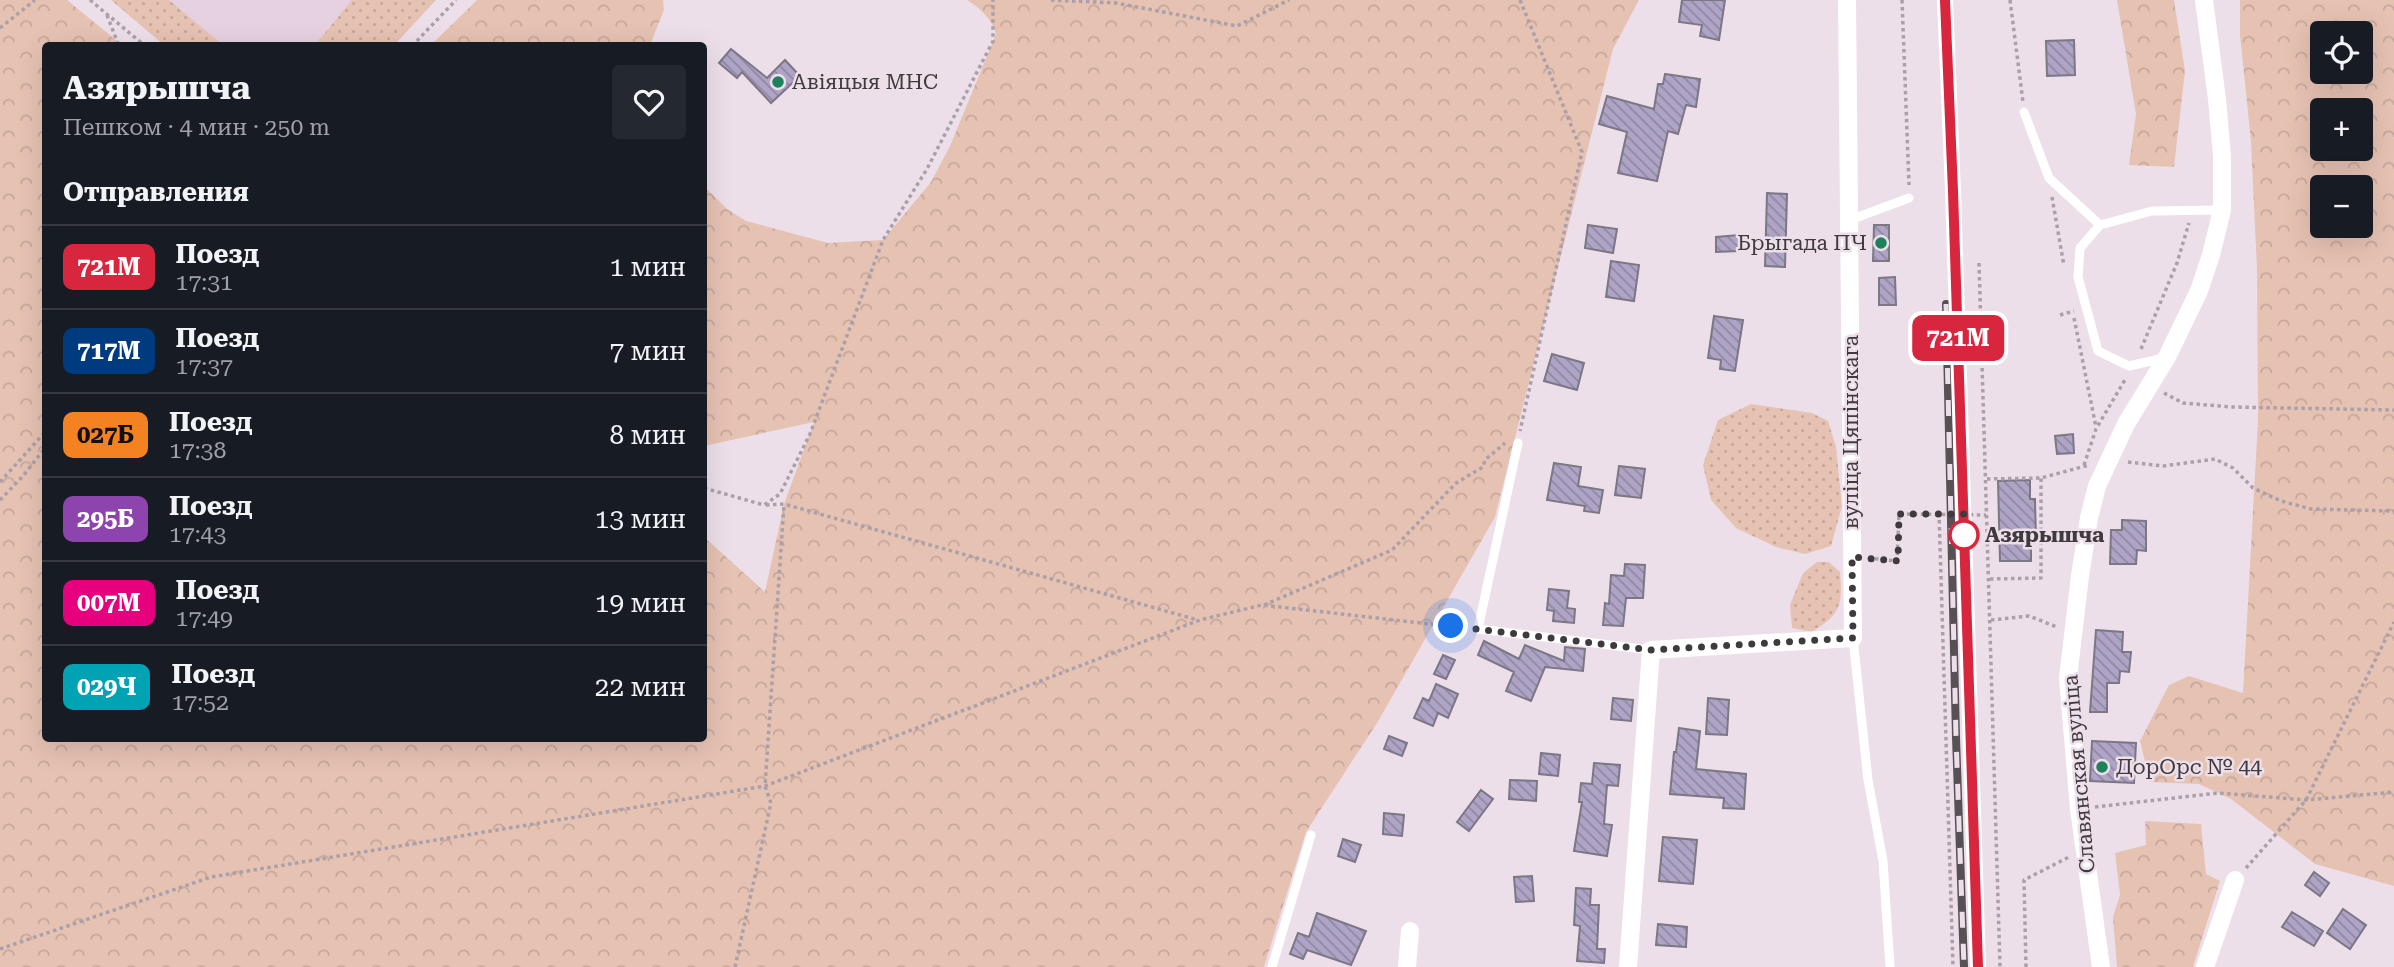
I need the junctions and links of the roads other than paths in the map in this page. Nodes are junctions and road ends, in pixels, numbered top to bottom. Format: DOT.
graph roads {
  1 [pos="1847,0"];
  2 [pos="2204,0"];
  3 [pos="2024,112"];
  4 [pos="1909,198"];
  5 [pos="2222,210"];
  6 [pos="1850,220"];
  7 [pos="2100,225"];
  8 [pos="2166,358"];
  9 [pos="1518,443"];
  10 [pos="1853,638"];
  11 [pos="1651,650"];
  12 [pos="1311,835"];
  13 [pos="2235,880"];
  14 [pos="1410,931"];
  15 [pos="1272,967"];
  16 [pos="1407,967"];
  17 [pos="1628,967"];
  18 [pos="1890,967"];
  19 [pos="2101,967"];
  20 [pos="2205,967"];
  1 -- 6 [label="street, вуліца Цяпінскага"];
  2 -- 5 [label="street, Славянская вуліца"];
  3 -- 7 [label="lane"];
  4 -- 6 [label="lane"];
  5 -- 7 [label="lane"];
  5 -- 8 [label="street, Славянская вуліца"];
  6 -- 10 [label="street, вуліца Цяпінскага"];
  7 -- 8 [label="lane"];
  8 -- 19 [label="street, Славянская вуліца"];
  9 -- 11 [label="lane"];
  10 -- 11 [label="street"];
  10 -- 18 [label="lane"];
  11 -- 17 [label="street"];
  12 -- 15 [label="lane"];
  13 -- 20 [label="street"];
  14 -- 16 [label="street"];
}
